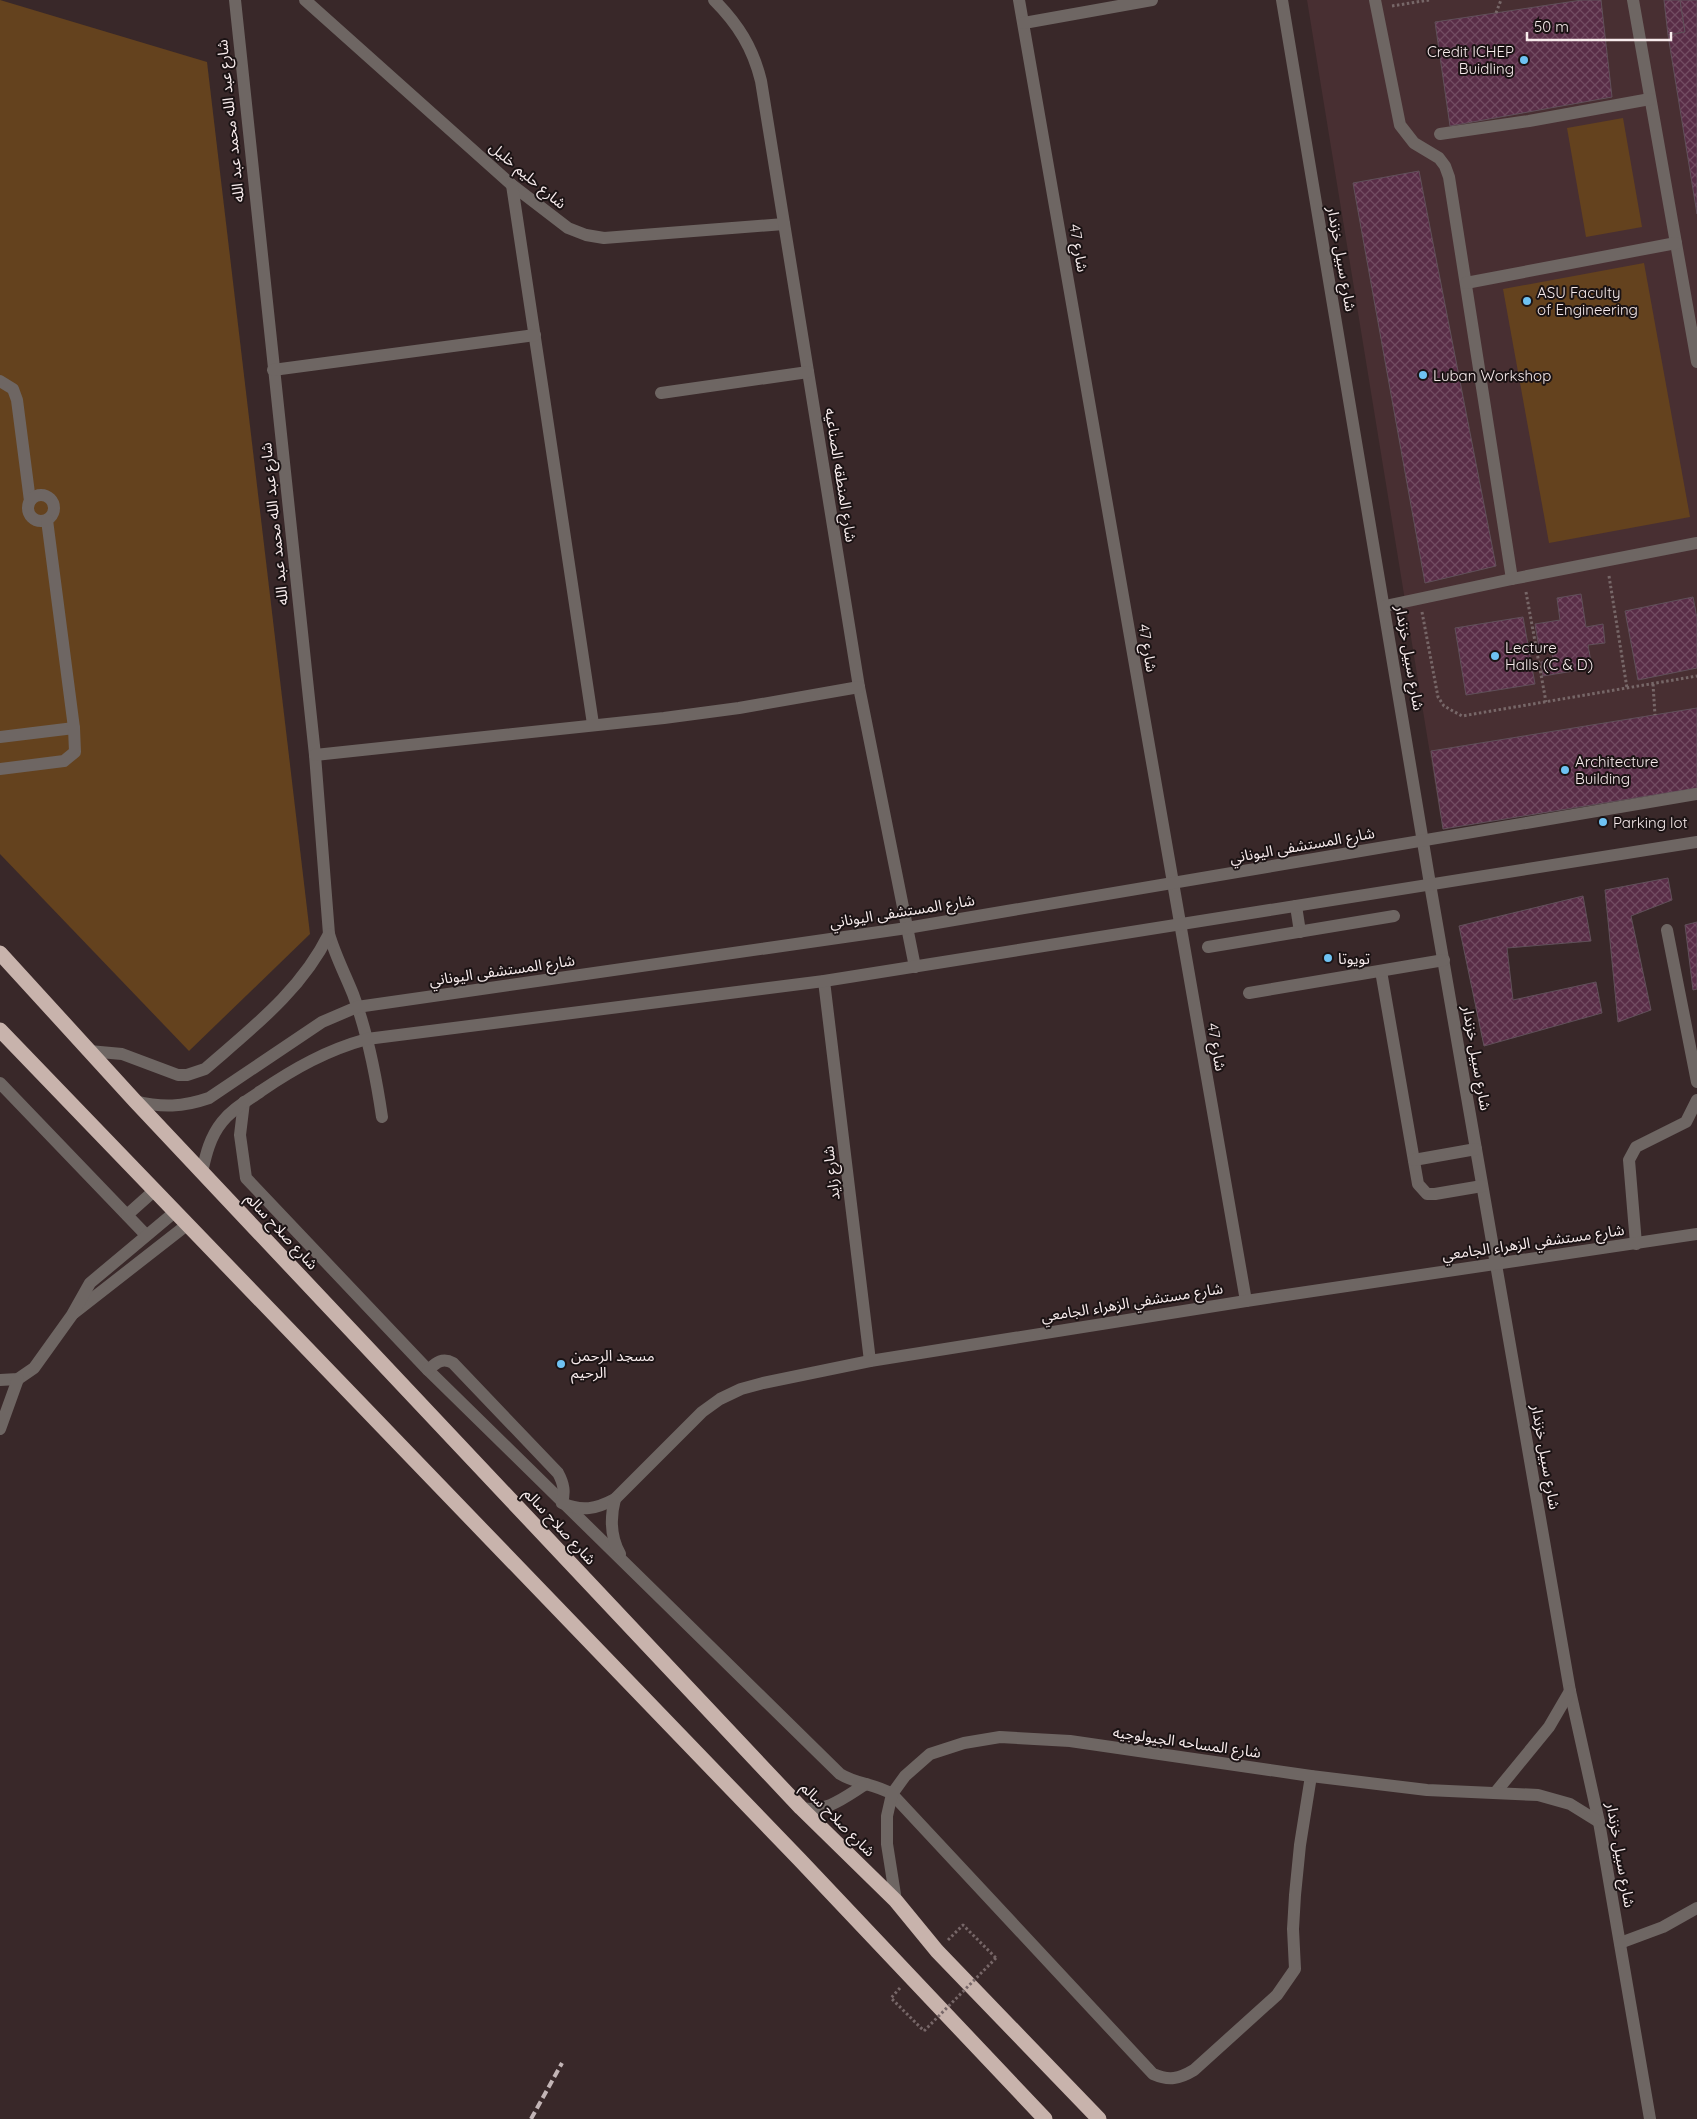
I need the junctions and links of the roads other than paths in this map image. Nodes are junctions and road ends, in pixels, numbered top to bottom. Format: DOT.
graph roads {
  1 [pos="234,0"];
  2 [pos="305,0"];
  3 [pos="714,0"];
  4 [pos="1019,0"];
  5 [pos="1152,0"];
  6 [pos="1282,0"];
  7 [pos="1633,0"];
  8 [pos="1375,4"];
  9 [pos="1024,23"];
  10 [pos="1650,99"];
  11 [pos="1440,134"];
  12 [pos="512,186"];
  13 [pos="784,224"];
  14 [pos="1676,243"];
  15 [pos="1466,283"];
  16 [pos="535,335"];
  17 [pos="1697,362"];
  18 [pos="273,370"];
  19 [pos="808,372"];
  20 [pos="0,381"];
  21 [pos="660,392"];
  22 [pos="30,501"];
  23 [pos="47,520"];
  24 [pos="1697,543"];
  25 [pos="1517,577"];
  26 [pos="1385,606"];
  27 [pos="859,687"];
  28 [pos="593,724"];
  29 [pos="74,728"];
  30 [pos="0,737"];
  31 [pos="315,755"];
  32 [pos="0,769"];
  33 [pos="1697,794"];
  34 [pos="1423,841"];
  35 [pos="1697,842"];
  36 [pos="1172,884"];
  37 [pos="1430,884"];
  38 [pos="1296,906"];
  39 [pos="1394,916"];
  40 [pos="1180,925"];
  41 [pos="908,928"];
  42 [pos="1667,930"];
  43 [pos="1300,932"];
  44 [pos="329,934"];
  45 [pos="1208,947"];
  46 [pos="0,953"];
  47 [pos="1444,960"];
  48 [pos="915,967"];
  49 [pos="1381,971"];
  50 [pos="824,981"];
  51 [pos="1249,993"];
  52 [pos="358,1007"];
  53 [pos="0,1030"];
  54 [pos="367,1039"];
  55 [pos="89,1051"];
  56 [pos="0,1082"];
  57 [pos="1697,1082"];
  58 [pos="1697,1100"];
  59 [pos="136,1101"];
  60 [pos="244,1102"];
  61 [pos="382,1117"];
  62 [pos="1476,1149"];
  63 [pos="1414,1160"];
  64 [pos="202,1172"];
  65 [pos="1482,1186"];
  66 [pos="155,1190"];
  67 [pos="176,1211"];
  68 [pos="127,1215"];
  69 [pos="188,1224"];
  70 [pos="1697,1234"];
  71 [pos="146,1236"];
  72 [pos="1636,1244"];
  73 [pos="1496,1264"];
  74 [pos="1246,1301"];
  75 [pos="72,1315"];
  76 [pos="870,1361"];
  77 [pos="428,1370"];
  78 [pos="18,1379"];
  79 [pos="0,1380"];
  80 [pos="0,1429"];
  81 [pos="615,1499"];
  82 [pos="562,1503"];
  83 [pos="623,1559"];
  84 [pos="1570,1691"];
  85 [pos="1311,1776"];
  86 [pos="866,1784"];
  87 [pos="1495,1793"];
  88 [pos="892,1794"];
  89 [pos="801,1808"];
  90 [pos="1599,1822"];
  91 [pos="896,1901"];
  92 [pos="1697,1908"];
  93 [pos="1620,1943"];
  94 [pos="1045,2119"];
  95 [pos="1098,2119"];
  96 [pos="1650,2119"];
  1 -- 18 [label="street, شارع عبد الله محمد عبد الله"];
  2 -- 12 [label="street, شارع حليم خليل"];
  3 -- 13 [label="street, شارع المنطقه الصناعيه"];
  4 -- 9 [label="street, شارع 47"];
  5 -- 9 [label="street"];
  6 -- 26 [label="street, شارع سبيل خزندار"];
  7 -- 10 [label="street"];
  8 -- 15 [label="street"];
  9 -- 36 [label="street, شارع 47"];
  10 -- 11 [label="street"];
  10 -- 14 [label="street"];
  12 -- 13 [label="street, شارع حليم خليل"];
  12 -- 16 [label="street"];
  13 -- 19 [label="street, شارع المنطقه الصناعيه"];
  14 -- 15 [label="street"];
  14 -- 17 [label="street"];
  15 -- 25 [label="street"];
  16 -- 18 [label="street"];
  16 -- 28 [label="street"];
  18 -- 31 [label="street, شارع عبد الله محمد عبد الله"];
  19 -- 21 [label="street"];
  19 -- 27 [label="street, شارع المنطقه الصناعيه"];
  20 -- 22 [label="street"];
  22 -- 23 [label="street"];
  22 -- 23 [label="street"];
  23 -- 29 [label="street"];
  24 -- 25 [label="street"];
  25 -- 26 [label="street"];
  26 -- 34 [label="street, شارع سبيل خزندار"];
  27 -- 28 [label="street"];
  27 -- 41 [label="street, شارع المنطقه الصناعيه"];
  28 -- 31 [label="street"];
  29 -- 30 [label="street"];
  29 -- 32 [label="street"];
  31 -- 44 [label="street, شارع عبد الله محمد عبد الله"];
  33 -- 34 [label="street, شارع المستشفى اليوناني"];
  34 -- 36 [label="street, شارع المستشفى اليوناني"];
  34 -- 37 [label="street, شارع سبيل خزندار"];
  35 -- 37 [label="street"];
  36 -- 40 [label="street, شارع 47"];
  36 -- 41 [label="street, شارع المستشفى اليوناني"];
  37 -- 38 [label="street"];
  37 -- 47 [label="street, شارع سبيل خزندار"];
  38 -- 40 [label="street"];
  38 -- 43 [label="street"];
  39 -- 43 [label="street"];
  40 -- 48 [label="street"];
  40 -- 74 [label="street, شارع 47"];
  41 -- 48 [label="street, شارع المنطقه الصناعيه"];
  41 -- 52 [label="street, شارع المستشفى اليوناني"];
  42 -- 57 [label="street"];
  43 -- 45 [label="street"];
  44 -- 52 [label="street, شارع عبد الله محمد عبد الله"];
  44 -- 55 [label="street"];
  46 -- 55 [label="highway, شارع صلاح سالم"];
  47 -- 49 [label="street"];
  47 -- 62 [label="street, شارع سبيل خزندار"];
  48 -- 50 [label="street"];
  49 -- 51 [label="street"];
  49 -- 63 [label="street"];
  50 -- 54 [label="street"];
  50 -- 76 [label="street, شارع زايد"];
  52 -- 54 [label="street, شارع عبد الله محمد عبد الله"];
  52 -- 59 [label="street, شارع المستشفى اليوناني"];
  53 -- 66 [label="highway"];
  54 -- 60 [label="street"];
  54 -- 61 [label="street, شارع عبد الله محمد عبد الله"];
  55 -- 59 [label="highway, شارع صلاح سالم"];
  56 -- 68 [label="street"];
  58 -- 72 [label="street"];
  59 -- 64 [label="highway, شارع صلاح سالم"];
  60 -- 64 [label="street"];
  60 -- 77 [label="street"];
  62 -- 63 [label="street"];
  62 -- 65 [label="street, شارع سبيل خزندار"];
  63 -- 65 [label="street"];
  64 -- 89 [label="highway, شارع صلاح سالم"];
  65 -- 73 [label="street, شارع سبيل خزندار"];
  66 -- 67 [label="highway"];
  66 -- 68 [label="street"];
  67 -- 69 [label="highway"];
  67 -- 71 [label="street"];
  68 -- 71 [label="street"];
  69 -- 75 [label="street"];
  69 -- 94 [label="highway"];
  70 -- 72 [label="street, شارع مستشفي الزهراء الجامعي"];
  71 -- 75 [label="street"];
  72 -- 73 [label="street, شارع مستشفي الزهراء الجامعي"];
  73 -- 74 [label="street, شارع مستشفي الزهراء الجامعي"];
  73 -- 84 [label="street, شارع سبيل خزندار"];
  74 -- 76 [label="street, شارع مستشفي الزهراء الجامعي"];
  75 -- 78 [label="street"];
  76 -- 81 [label="street, شارع مستشفي الزهراء الجامعي"];
  77 -- 82 [label="street"];
  77 -- 82 [label="street"];
  78 -- 79 [label="street"];
  78 -- 80 [label="street"];
  81 -- 82 [label="street, شارع مستشفي الزهراء الجامعي"];
  81 -- 83 [label="street"];
  82 -- 83 [label="street"];
  83 -- 86 [label="street"];
  84 -- 87 [label="street"];
  84 -- 90 [label="street, شارع سبيل خزندار"];
  85 -- 87 [label="street, شارع المساحه الجيولوجيه"];
  85 -- 88 [label="street, شارع المساحه الجيولوجيه"];
  85 -- 88 [label="street"];
  86 -- 88 [label="street"];
  86 -- 89 [label="street"];
  87 -- 90 [label="street, شارع المساحه الجيولوجيه"];
  88 -- 91 [label="street, شارع المساحه الجيولوجيه"];
  89 -- 91 [label="highway, شارع صلاح سالم"];
  90 -- 93 [label="street, شارع سبيل خزندار"];
  91 -- 95 [label="highway, شارع صلاح سالم"];
  92 -- 93 [label="street"];
  93 -- 96 [label="street, شارع سبيل خزندار"];
}
